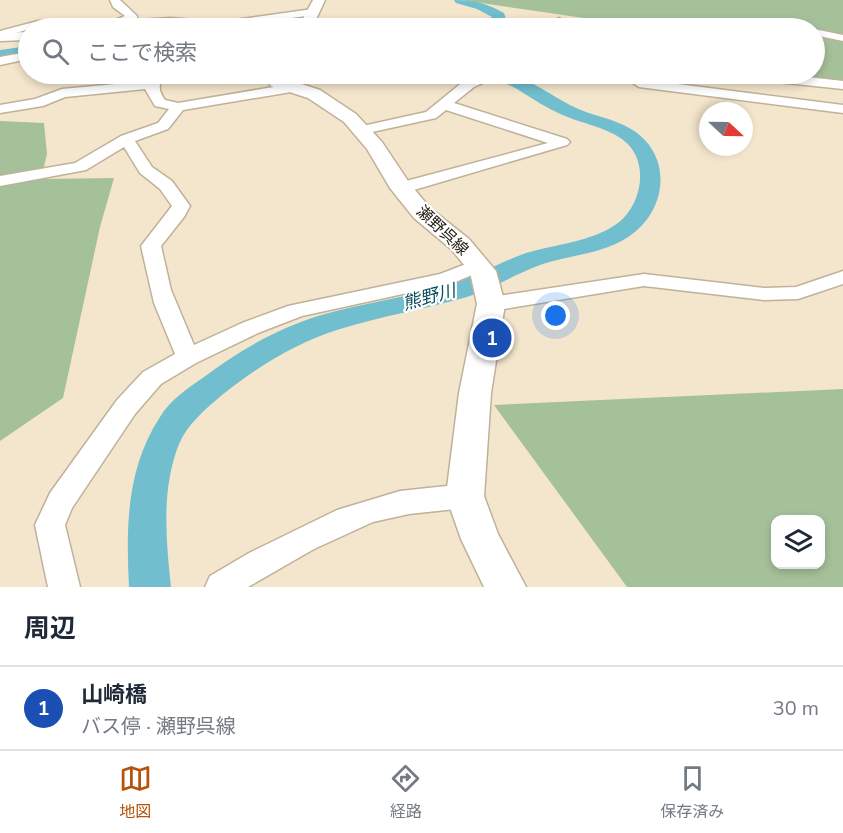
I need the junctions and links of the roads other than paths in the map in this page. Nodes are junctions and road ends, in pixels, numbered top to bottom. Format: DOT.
graph roads {
  1 [pos="115,0"];
  2 [pos="316,6"];
  3 [pos="133,18"];
  4 [pos="255,18"];
  5 [pos="18,30"];
  6 [pos="825,34"];
  7 [pos="0,36"];
  8 [pos="18,36"];
  9 [pos="843,38"];
  10 [pos="18,58"];
  11 [pos="0,61"];
  12 [pos="825,82"];
  13 [pos="122,84"];
  14 [pos="154,84"];
  15 [pos="282,84"];
  16 [pos="469,84"];
  17 [pos="646,84"];
  18 [pos="704,84"];
  19 [pos="843,85"];
  20 [pos="291,88"];
  21 [pos="699,92"];
  22 [pos="445,105"];
  23 [pos="178,107"];
  24 [pos="0,109"];
  25 [pos="843,109"];
  26 [pos="363,130"];
  27 [pos="126,139"];
  28 [pos="0,181"];
  29 [pos="400,188"];
  30 [pos="843,277"];
  31 [pos="484,282"];
  32 [pos="188,357"];
  33 [pos="465,496"];
  34 [pos="64,587"];
  35 [pos="221,587"];
  36 [pos="505,587"];
  1 -- 3 [label="street"];
  2 -- 4 [label="street"];
  5 -- 7 [label="street"];
  6 -- 9 [label="street"];
  7 -- 8 [label="main road"];
  10 -- 11 [label="street"];
  12 -- 19 [label="street"];
  13 -- 24 [label="street"];
  14 -- 23 [label="street"];
  15 -- 20 [label="main road, 瀬野呉線"];
  16 -- 22 [label="street"];
  17 -- 21 [label="street"];
  18 -- 21 [label="street"];
  20 -- 23 [label="street"];
  20 -- 26 [label="main road, 瀬野呉線"];
  21 -- 25 [label="street"];
  22 -- 26 [label="street"];
  22 -- 29 [label="street"];
  23 -- 27 [label="street"];
  26 -- 29 [label="main road, 瀬野呉線"];
  27 -- 28 [label="street"];
  27 -- 32 [label="street"];
  29 -- 31 [label="main road, 瀬野呉線"];
  30 -- 31 [label="street"];
  31 -- 32 [label="street"];
  31 -- 33 [label="main road"];
  32 -- 34 [label="street"];
  33 -- 35 [label="street"];
  33 -- 36 [label="main road"];
}
